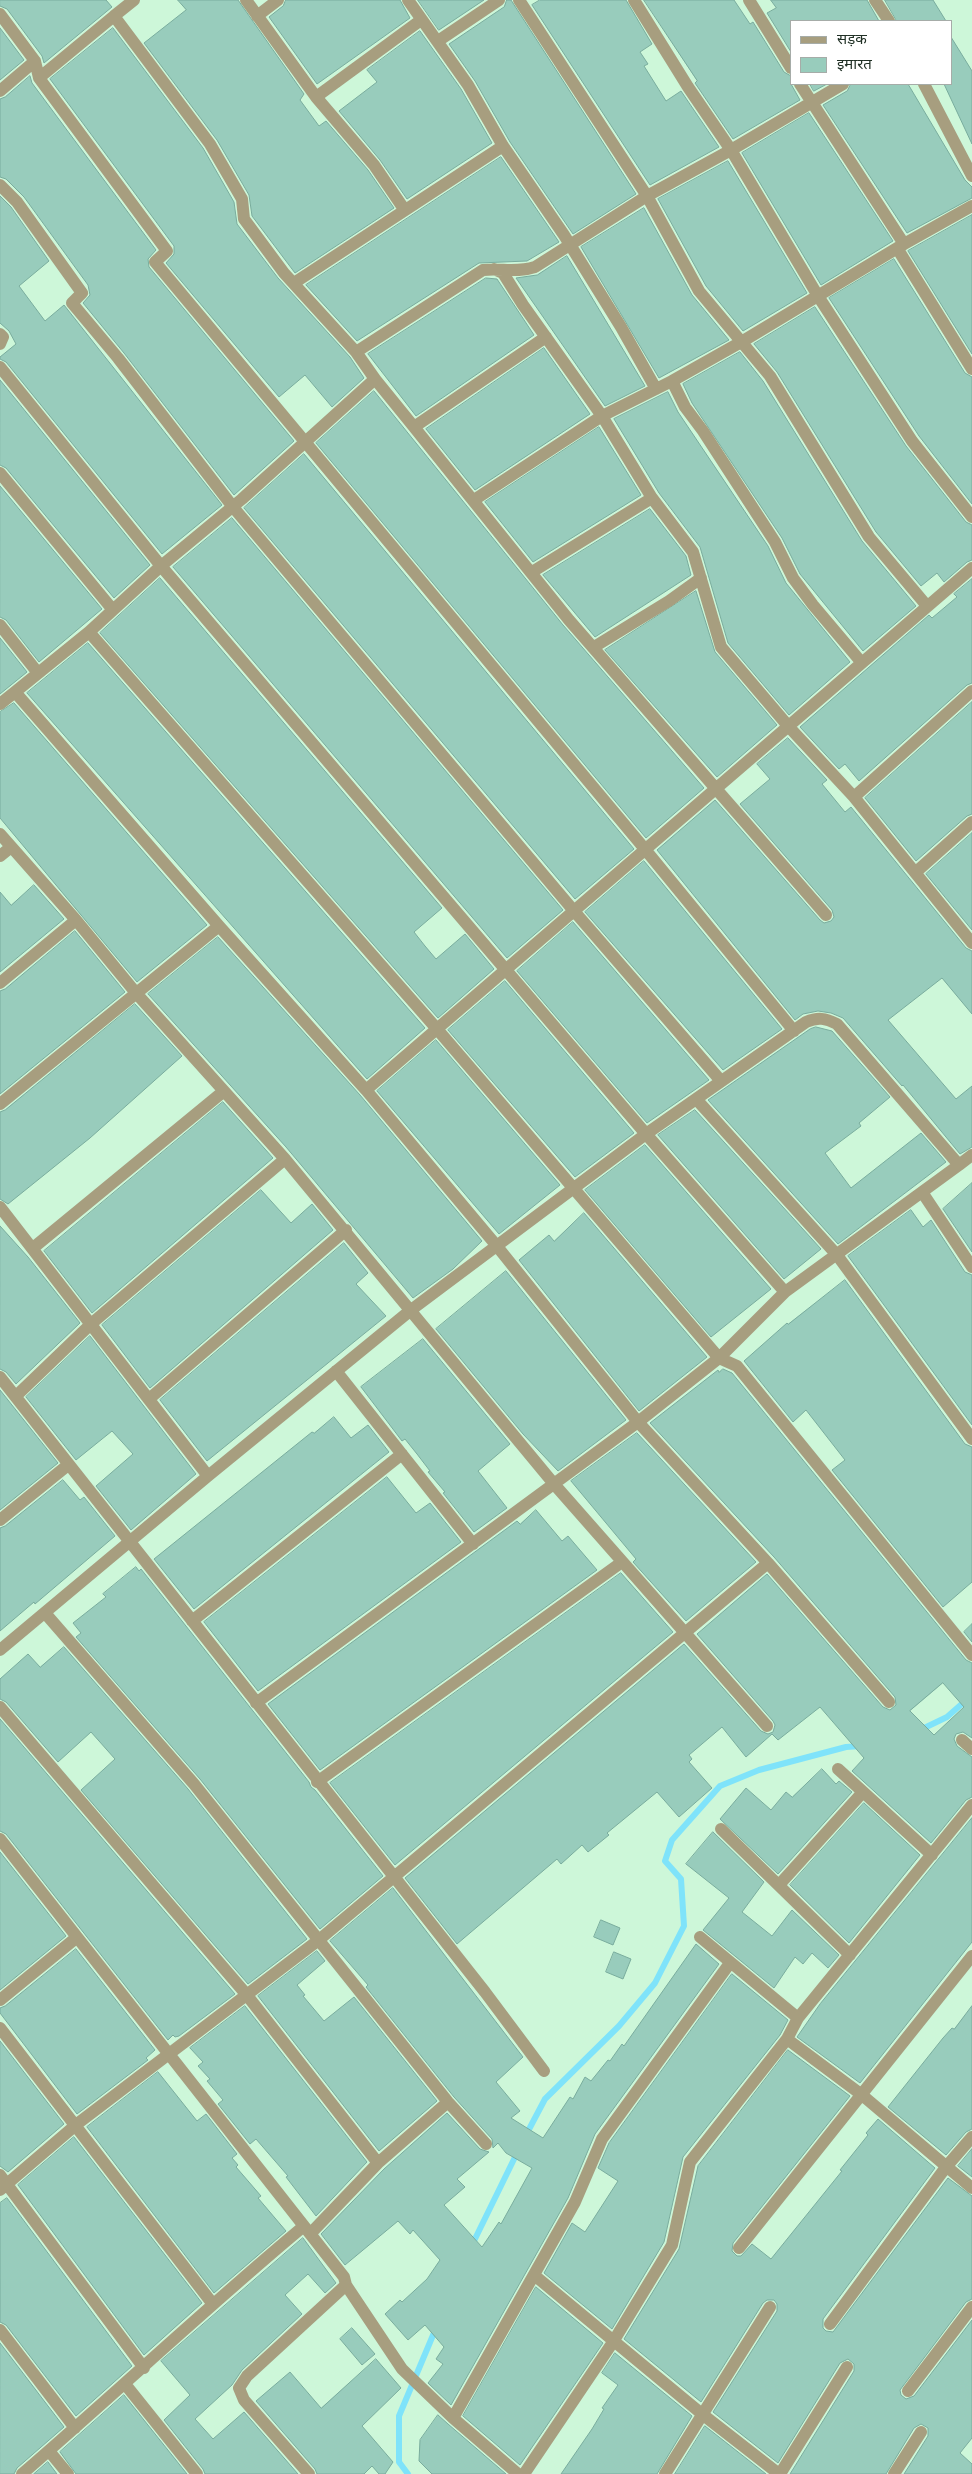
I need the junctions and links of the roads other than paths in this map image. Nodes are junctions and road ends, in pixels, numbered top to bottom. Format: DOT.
graph roads {
  1 [pos="134,0"];
  2 [pos="246,0"];
  3 [pos="278,0"];
  4 [pos="408,0"];
  5 [pos="499,0"];
  6 [pos="519,0"];
  7 [pos="634,0"];
  8 [pos="748,0"];
  9 [pos="875,0"];
  10 [pos="0,14"];
  11 [pos="114,16"];
  12 [pos="258,16"];
  13 [pos="421,20"];
  14 [pos="888,20"];
  15 [pos="438,41"];
  16 [pos="35,60"];
  17 [pos="790,66"];
  18 [pos="39,78"];
  19 [pos="801,85"];
  20 [pos="840,85"];
  21 [pos="925,85"];
  22 [pos="0,91"];
  23 [pos="316,97"];
  24 [pos="812,102"];
  25 [pos="503,146"];
  26 [pos="731,150"];
  27 [pos="972,176"];
  28 [pos="0,186"];
  29 [pos="647,196"];
  30 [pos="972,206"];
  31 [pos="404,209"];
  32 [pos="569,246"];
  33 [pos="901,246"];
  34 [pos="494,269"];
  35 [pos="294,283"];
  36 [pos="818,296"];
  37 [pos="0,334"];
  38 [pos="546,337"];
  39 [pos="743,341"];
  40 [pos="0,344"];
  41 [pos="356,352"];
  42 [pos="0,367"];
  43 [pos="972,369"];
  44 [pos="375,379"];
  45 [pos="672,381"];
  46 [pos="656,389"];
  47 [pos="602,416"];
  48 [pos="414,427"];
  49 [pos="304,442"];
  50 [pos="0,473"];
  51 [pos="652,498"];
  52 [pos="474,500"];
  53 [pos="233,506"];
  54 [pos="972,517"];
  55 [pos="161,566"];
  56 [pos="972,568"];
  57 [pos="532,572"];
  58 [pos="701,578"];
  59 [pos="927,606"];
  60 [pos="112,610"];
  61 [pos="0,625"];
  62 [pos="89,632"];
  63 [pos="594,647"];
  64 [pos="862,662"];
  65 [pos="38,672"];
  66 [pos="972,691"];
  67 [pos="15,692"];
  68 [pos="0,704"];
  69 [pos="789,727"];
  70 [pos="716,790"];
  71 [pos="854,797"];
  72 [pos="972,822"];
  73 [pos="0,834"];
  74 [pos="11,847"];
  75 [pos="644,848"];
  76 [pos="0,856"];
  77 [pos="916,872"];
  78 [pos="574,911"];
  79 [pos="826,916"];
  80 [pos="76,920"];
  81 [pos="219,926"];
  82 [pos="971,939"];
  83 [pos="506,970"];
  84 [pos="0,983"];
  85 [pos="136,993"];
  86 [pos="436,1029"];
  87 [pos="794,1031"];
  88 [pos="722,1081"];
  89 [pos="366,1090"];
  90 [pos="224,1091"];
  91 [pos="697,1100"];
  92 [pos="0,1104"];
  93 [pos="646,1134"];
  94 [pos="972,1155"];
  95 [pos="285,1159"];
  96 [pos="959,1165"];
  97 [pos="573,1190"];
  98 [pos="922,1192"];
  99 [pos="0,1207"];
  100 [pos="346,1230"];
  101 [pos="496,1244"];
  102 [pos="33,1248"];
  103 [pos="837,1254"];
  104 [pos="972,1267"];
  105 [pos="785,1292"];
  106 [pos="411,1310"];
  107 [pos="91,1324"];
  108 [pos="719,1358"];
  109 [pos="336,1370"];
  110 [pos="0,1377"];
  111 [pos="16,1396"];
  112 [pos="149,1398"];
  113 [pos="638,1422"];
  114 [pos="972,1439"];
  115 [pos="402,1454"];
  116 [pos="68,1465"];
  117 [pos="208,1476"];
  118 [pos="554,1484"];
  119 [pos="0,1520"];
  120 [pos="129,1542"];
  121 [pos="473,1544"];
  122 [pos="622,1562"];
  123 [pos="768,1563"];
  124 [pos="45,1613"];
  125 [pos="192,1621"];
  126 [pos="684,1633"];
  127 [pos="0,1650"];
  128 [pos="972,1655"];
  129 [pos="889,1702"];
  130 [pos="256,1703"];
  131 [pos="0,1708"];
  132 [pos="767,1726"];
  133 [pos="838,1769"];
  134 [pos="318,1782"];
  135 [pos="863,1792"];
  136 [pos="972,1805"];
  137 [pos="721,1829"];
  138 [pos="0,1840"];
  139 [pos="932,1855"];
  140 [pos="392,1876"];
  141 [pos="779,1885"];
  142 [pos="700,1937"];
  143 [pos="76,1938"];
  144 [pos="320,1939"];
  145 [pos="850,1955"];
  146 [pos="972,1956"];
  147 [pos="730,1963"];
  148 [pos="246,1994"];
  149 [pos="0,2000"];
  150 [pos="798,2018"];
  151 [pos="0,2028"];
  152 [pos="787,2039"];
  153 [pos="168,2055"];
  154 [pos="544,2071"];
  155 [pos="862,2095"];
  156 [pos="448,2102"];
  157 [pos="77,2124"];
  158 [pos="972,2137"];
  159 [pos="486,2144"];
  160 [pos="378,2163"];
  161 [pos="946,2167"];
  162 [pos="2,2183"];
  163 [pos="972,2188"];
  164 [pos="308,2229"];
  165 [pos="739,2248"];
  166 [pos="534,2274"];
  167 [pos="346,2285"];
  168 [pos="212,2303"];
  169 [pos="770,2307"];
  170 [pos="972,2307"];
  171 [pos="830,2324"];
  172 [pos="0,2330"];
  173 [pos="614,2342"];
  174 [pos="847,2366"];
  175 [pos="144,2368"];
  176 [pos="125,2384"];
  177 [pos="908,2391"];
  178 [pos="702,2414"];
  179 [pos="453,2418"];
  180 [pos="75,2428"];
  181 [pos="921,2432"];
  182 [pos="49,2450"];
  183 [pos="22,2474"];
  184 [pos="68,2474"];
  185 [pos="197,2474"];
  186 [pos="308,2474"];
  187 [pos="518,2474"];
  188 [pos="524,2474"];
  189 [pos="665,2474"];
  190 [pos="780,2474"];
  191 [pos="894,2474"];
  1 -- 11 [label="street"];
  2 -- 12 [label="street"];
  3 -- 12 [label="street"];
  4 -- 13 [label="street"];
  5 -- 15 [label="street"];
  6 -- 29 [label="street"];
  7 -- 26 [label="street"];
  8 -- 17 [label="street"];
  9 -- 14 [label="street"];
  10 -- 16 [label="street"];
  11 -- 18 [label="street"];
  11 -- 35 [label="street"];
  12 -- 23 [label="street"];
  13 -- 15 [label="street"];
  13 -- 23 [label="street"];
  15 -- 25 [label="street"];
  16 -- 18 [label="street"];
  16 -- 22 [label="street"];
  18 -- 49 [label="street"];
  19 -- 24 [label="street"];
  20 -- 24 [label="street"];
  21 -- 27 [label="street"];
  23 -- 31 [label="street"];
  24 -- 26 [label="street"];
  24 -- 33 [label="street"];
  25 -- 31 [label="street"];
  25 -- 32 [label="street"];
  26 -- 29 [label="street"];
  26 -- 36 [label="street"];
  28 -- 53 [label="street"];
  29 -- 32 [label="street"];
  29 -- 39 [label="street"];
  30 -- 33 [label="street"];
  31 -- 35 [label="street"];
  32 -- 34 [label="street"];
  32 -- 46 [label="street"];
  33 -- 36 [label="street"];
  33 -- 43 [label="street"];
  34 -- 38 [label="street"];
  34 -- 41 [label="street"];
  35 -- 41 [label="street"];
  36 -- 39 [label="street"];
  36 -- 54 [label="street"];
  37 -- 40 [label="street"];
  38 -- 47 [label="street"];
  38 -- 48 [label="street"];
  39 -- 45 [label="street"];
  39 -- 59 [label="street"];
  41 -- 44 [label="street"];
  42 -- 55 [label="street"];
  44 -- 48 [label="street"];
  44 -- 49 [label="street"];
  45 -- 46 [label="street"];
  45 -- 64 [label="street"];
  46 -- 47 [label="street"];
  47 -- 51 [label="street"];
  47 -- 52 [label="street"];
  48 -- 52 [label="street"];
  49 -- 53 [label="street"];
  49 -- 75 [label="street"];
  50 -- 60 [label="street"];
  51 -- 57 [label="street"];
  51 -- 58 [label="street"];
  52 -- 57 [label="street"];
  53 -- 55 [label="street"];
  53 -- 78 [label="street"];
  55 -- 60 [label="street"];
  55 -- 83 [label="street"];
  56 -- 59 [label="street"];
  57 -- 63 [label="street"];
  58 -- 63 [label="street"];
  58 -- 69 [label="street"];
  59 -- 64 [label="street"];
  60 -- 62 [label="street"];
  61 -- 65 [label="street"];
  62 -- 65 [label="street"];
  62 -- 86 [label="street"];
  63 -- 70 [label="street"];
  64 -- 69 [label="street"];
  65 -- 67 [label="street"];
  66 -- 71 [label="street"];
  67 -- 68 [label="street"];
  67 -- 81 [label="street"];
  69 -- 70 [label="street"];
  69 -- 71 [label="street"];
  70 -- 75 [label="street"];
  70 -- 79 [label="street"];
  71 -- 77 [label="street"];
  72 -- 77 [label="street"];
  73 -- 74 [label="street"];
  74 -- 76 [label="street"];
  74 -- 80 [label="street"];
  75 -- 78 [label="street"];
  75 -- 87 [label="street"];
  77 -- 82 [label="street"];
  78 -- 83 [label="street"];
  78 -- 88 [label="street"];
  80 -- 84 [label="street"];
  80 -- 85 [label="street"];
  81 -- 85 [label="street"];
  81 -- 89 [label="street"];
  83 -- 86 [label="street"];
  83 -- 93 [label="street"];
  85 -- 90 [label="street"];
  85 -- 92 [label="street"];
  86 -- 89 [label="street"];
  86 -- 97 [label="street"];
  87 -- 88 [label="street"];
  87 -- 96 [label="street"];
  88 -- 91 [label="street"];
  89 -- 101 [label="street"];
  90 -- 95 [label="street"];
  90 -- 102 [label="street"];
  91 -- 93 [label="street"];
  91 -- 103 [label="street"];
  93 -- 97 [label="street"];
  93 -- 105 [label="street"];
  94 -- 96 [label="street"];
  95 -- 100 [label="street"];
  95 -- 107 [label="street"];
  96 -- 98 [label="street"];
  97 -- 101 [label="street"];
  97 -- 108 [label="street"];
  98 -- 103 [label="street"];
  98 -- 104 [label="street"];
  99 -- 102 [label="street"];
  100 -- 106 [label="street"];
  100 -- 112 [label="street"];
  101 -- 106 [label="street"];
  101 -- 113 [label="street"];
  102 -- 107 [label="street"];
  103 -- 105 [label="street"];
  103 -- 114 [label="street"];
  105 -- 108 [label="street"];
  106 -- 109 [label="street"];
  106 -- 118 [label="street"];
  107 -- 111 [label="street"];
  107 -- 112 [label="street"];
  108 -- 113 [label="street"];
  108 -- 128 [label="street"];
  109 -- 115 [label="street"];
  109 -- 117 [label="street"];
  110 -- 111 [label="street"];
  111 -- 116 [label="street"];
  112 -- 117 [label="street"];
  113 -- 118 [label="street"];
  113 -- 123 [label="street"];
  115 -- 121 [label="street"];
  115 -- 125 [label="street"];
  116 -- 119 [label="street"];
  116 -- 120 [label="street"];
  117 -- 120 [label="street"];
  118 -- 121 [label="street"];
  118 -- 122 [label="street"];
  120 -- 124 [label="street"];
  120 -- 125 [label="street"];
  121 -- 130 [label="street"];
  122 -- 126 [label="street"];
  122 -- 134 [label="street"];
  123 -- 126 [label="street"];
  123 -- 129 [label="street"];
  124 -- 127 [label="street"];
  124 -- 144 [label="street"];
  125 -- 130 [label="street"];
  126 -- 132 [label="street"];
  126 -- 140 [label="street"];
  130 -- 134 [label="street"];
  131 -- 148 [label="street"];
  133 -- 135 [label="street"];
  134 -- 140 [label="street"];
  135 -- 139 [label="street"];
  135 -- 141 [label="street"];
  136 -- 139 [label="street"];
  137 -- 141 [label="street"];
  138 -- 143 [label="street"];
  139 -- 145 [label="street"];
  140 -- 144 [label="street"];
  140 -- 154 [label="street"];
  141 -- 145 [label="street"];
  142 -- 147 [label="street"];
  143 -- 149 [label="street"];
  143 -- 153 [label="street"];
  144 -- 148 [label="street"];
  144 -- 156 [label="street"];
  145 -- 150 [label="street"];
  146 -- 155 [label="street"];
  147 -- 150 [label="street"];
  147 -- 166 [label="street"];
  148 -- 153 [label="street"];
  148 -- 160 [label="street"];
  150 -- 152 [label="street"];
  151 -- 157 [label="street"];
  152 -- 155 [label="street"];
  152 -- 173 [label="street"];
  153 -- 157 [label="street"];
  153 -- 164 [label="street"];
  155 -- 161 [label="street"];
  155 -- 165 [label="street"];
  156 -- 159 [label="street"];
  156 -- 160 [label="street"];
  157 -- 162 [label="street"];
  157 -- 168 [label="street"];
  158 -- 161 [label="street"];
  160 -- 164 [label="street"];
  161 -- 163 [label="street"];
  161 -- 171 [label="street"];
  162 -- 175 [label="street"];
  164 -- 167 [label="street"];
  164 -- 168 [label="street"];
  166 -- 173 [label="street"];
  166 -- 179 [label="street"];
  167 -- 179 [label="street"];
  167 -- 186 [label="street"];
  168 -- 175 [label="street"];
  169 -- 178 [label="street"];
  170 -- 177 [label="street"];
  172 -- 180 [label="street"];
  173 -- 178 [label="street"];
  173 -- 188 [label="street"];
  174 -- 190 [label="street"];
  175 -- 176 [label="street"];
  176 -- 180 [label="street"];
  176 -- 185 [label="street"];
  178 -- 189 [label="street"];
  178 -- 190 [label="street"];
  179 -- 187 [label="street"];
  180 -- 182 [label="street"];
  181 -- 191 [label="street"];
  182 -- 183 [label="street"];
  182 -- 184 [label="street"];
}
